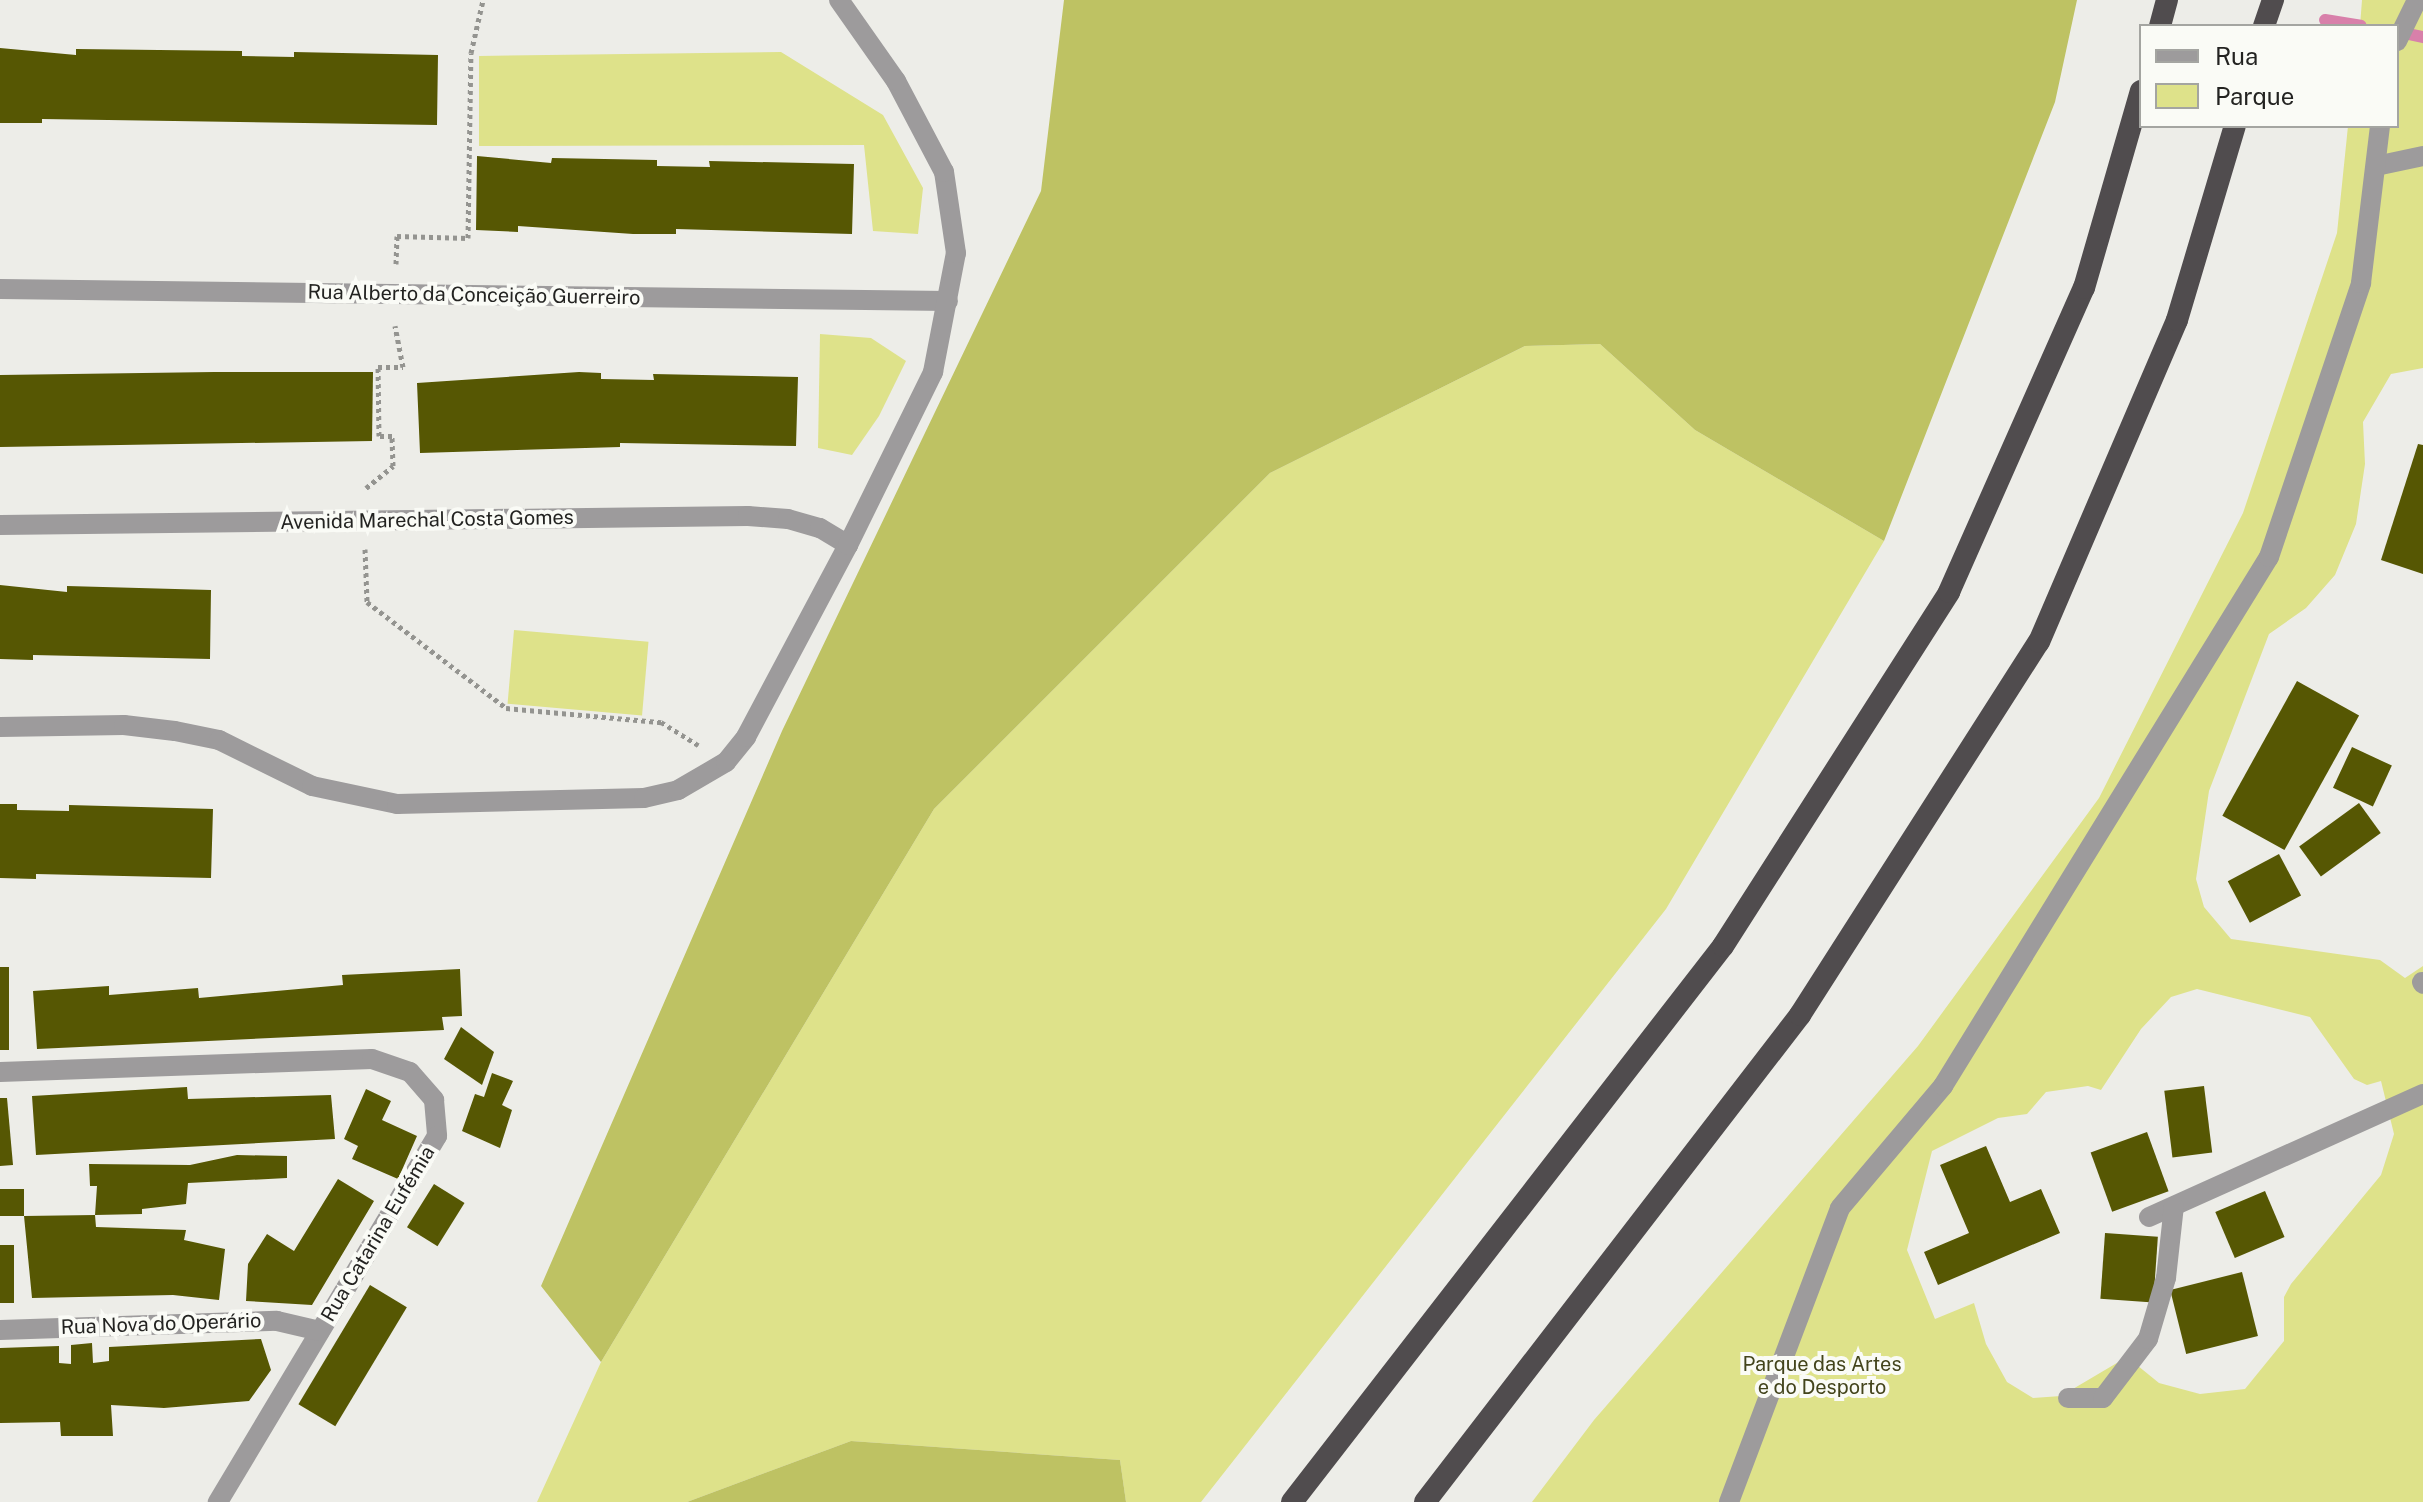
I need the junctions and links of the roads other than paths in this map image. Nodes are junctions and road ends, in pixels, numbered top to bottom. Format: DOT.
graph roads {
  1 [pos="839,0"];
  2 [pos="2167,0"];
  3 [pos="2270,0"];
  4 [pos="2415,4"];
  5 [pos="2161,24"];
  6 [pos="2264,24"];
  7 [pos="2399,37"];
  8 [pos="2139,98"];
  9 [pos="2234,128"];
  10 [pos="2380,128"];
  11 [pos="2423,156"];
  12 [pos="2376,166"];
  13 [pos="0,289"];
  14 [pos="948,301"];
  15 [pos="0,525"];
  16 [pos="848,545"];
  17 [pos="0,727"];
  18 [pos="0,1072"];
  19 [pos="2423,1094"];
  20 [pos="2174,1206"];
  21 [pos="2149,1217"];
  22 [pos="0,1330"];
  23 [pos="320,1331"];
  24 [pos="2068,1398"];
  25 [pos="218,1502"];
  26 [pos="1292,1502"];
  27 [pos="1425,1502"];
  28 [pos="1729,1502"];
  1 -- 14 [label="street"];
  2 -- 5 [label="highway"];
  3 -- 6 [label="highway"];
  4 -- 7 [label="street"];
  8 -- 26 [label="highway"];
  9 -- 27 [label="highway"];
  10 -- 12 [label="street"];
  11 -- 12 [label="street"];
  12 -- 28 [label="street"];
  13 -- 14 [label="street, Rua Alberto da Conceição Guerreiro"];
  14 -- 16 [label="street"];
  15 -- 16 [label="street, Avenida Marechal Costa Gomes"];
  16 -- 17 [label="street"];
  18 -- 23 [label="street, Rua Catarina Eufémia"];
  19 -- 20 [label="street"];
  20 -- 21 [label="street"];
  20 -- 24 [label="street"];
  22 -- 23 [label="street, Rua Nova do Operário"];
  23 -- 25 [label="street, Rua Catarina Eufémia"];
}
